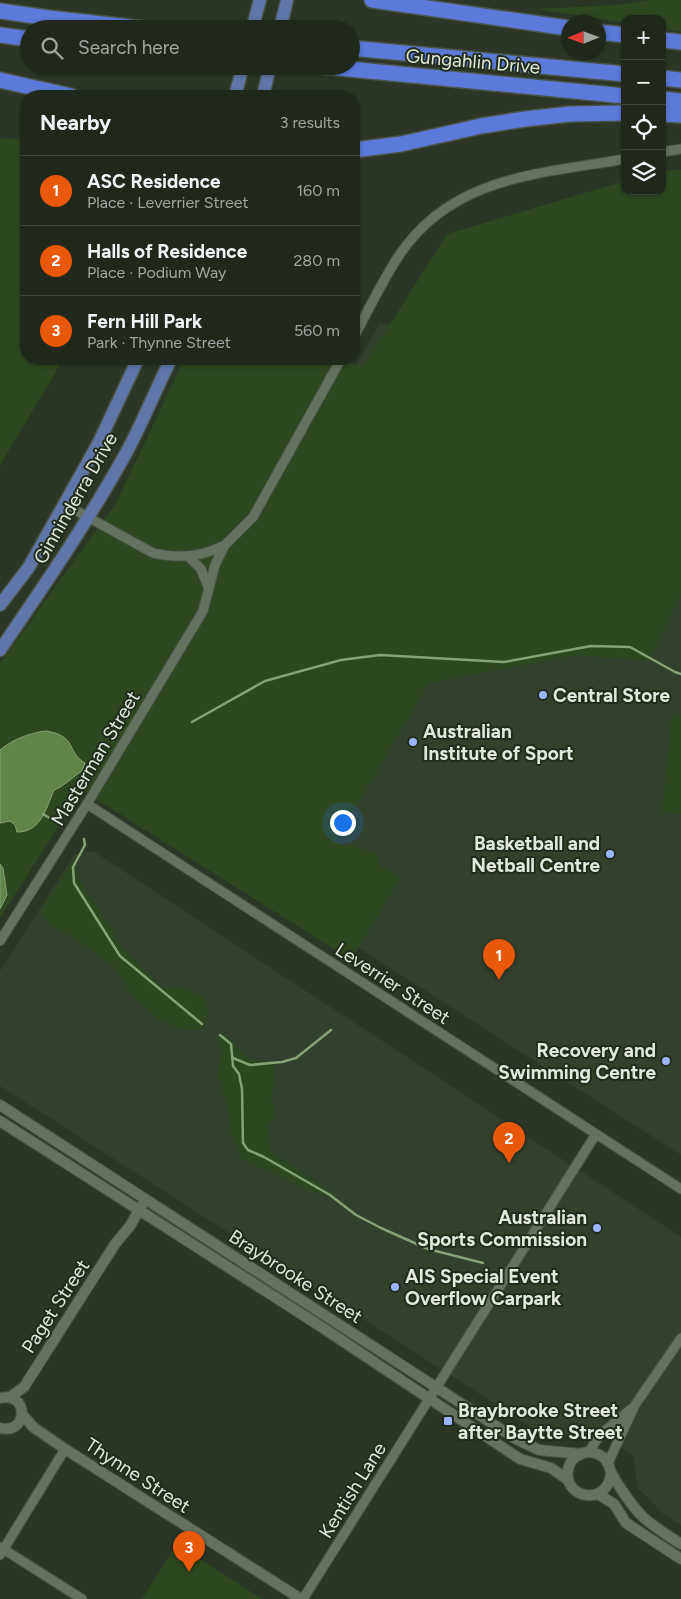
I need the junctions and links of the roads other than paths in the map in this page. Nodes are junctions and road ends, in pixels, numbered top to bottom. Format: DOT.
graph roads {
  1 [pos="260,0"];
  2 [pos="287,0"];
  3 [pos="372,0"];
  4 [pos="0,11"];
  5 [pos="66,20"];
  6 [pos="254,20"];
  7 [pos="282,20"];
  8 [pos="561,27"];
  9 [pos="606,33"];
  10 [pos="0,35"];
  11 [pos="621,35"];
  12 [pos="20,38"];
  13 [pos="666,40"];
  14 [pos="681,42"];
  15 [pos="360,49"];
  16 [pos="360,70"];
  17 [pos="621,74"];
  18 [pos="241,75"];
  19 [pos="268,75"];
  20 [pos="666,78"];
  21 [pos="0,80"];
  22 [pos="681,80"];
  23 [pos="44,90"];
  24 [pos="237,90"];
  25 [pos="264,90"];
  26 [pos="621,96"];
  27 [pos="666,99"];
  28 [pos="681,101"];
  29 [pos="621,113"];
  30 [pos="666,114"];
  31 [pos="681,115"];
  32 [pos="360,149"];
  33 [pos="681,149"];
  34 [pos="666,151"];
  35 [pos="621,160"];
  36 [pos="360,326"];
  37 [pos="135,365"];
  38 [pos="168,365"];
  39 [pos="339,365"];
  40 [pos="64,504"];
  41 [pos="88,517"];
  42 [pos="225,545"];
  43 [pos="188,556"];
  44 [pos="208,588"];
  45 [pos="0,605"];
  46 [pos="0,650"];
  47 [pos="87,804"];
  48 [pos="0,941"];
  49 [pos="0,1105"];
  50 [pos="0,1121"];
  51 [pos="596,1134"];
  52 [pos="681,1189"];
  53 [pos="144,1198"];
  54 [pos="138,1209"];
  55 [pos="681,1338"];
  56 [pos="24,1387"];
  57 [pos="436,1388"];
  58 [pos="3,1397"];
  59 [pos="429,1399"];
  60 [pos="635,1405"];
  61 [pos="22,1410"];
  62 [pos="33,1427"];
  63 [pos="5,1429"];
  64 [pos="65,1449"];
  65 [pos="585,1453"];
  66 [pos="608,1463"];
  67 [pos="611,1473"];
  68 [pos="568,1480"];
  69 [pos="598,1494"];
  70 [pos="658,1529"];
  71 [pos="650,1539"];
  72 [pos="681,1544"];
  73 [pos="1,1550"];
  74 [pos="681,1559"];
  75 [pos="82,1599"];
  76 [pos="302,1599"];
  1 -- 6 [label="main road"];
  2 -- 7 [label="main road"];
  3 -- 8 [label="highway"];
  4 -- 5 [label="highway"];
  9 -- 11 [label="highway"];
  10 -- 12 [label="highway"];
  13 -- 14 [label="highway"];
  15 -- 17 [label="highway, Gungahlin Drive"];
  16 -- 26 [label="highway, Gungahlin Drive"];
  18 -- 24 [label="main road"];
  19 -- 25 [label="main road"];
  20 -- 22 [label="highway"];
  21 -- 23 [label="highway"];
  27 -- 28 [label="highway"];
  29 -- 32 [label="highway"];
  30 -- 31 [label="highway"];
  33 -- 34 [label="street"];
  35 -- 36 [label="street"];
  37 -- 40 [label="main road, Ginninderra Drive"];
  38 -- 41 [label="main road, Ginninderra Drive"];
  39 -- 42 [label="street, Masterman Street"];
  40 -- 41 [label="street"];
  40 -- 45 [label="main road, Ginninderra Drive"];
  41 -- 43 [label="street"];
  41 -- 46 [label="main road, Ginninderra Drive"];
  42 -- 43 [label="street"];
  42 -- 44 [label="street, Masterman Street"];
  43 -- 44 [label="street"];
  44 -- 47 [label="street, Masterman Street"];
  47 -- 48 [label="street, Masterman Street"];
  47 -- 51 [label="street, Leverrier Street"];
  49 -- 53 [label="street, Braybrooke Street"];
  50 -- 54 [label="street, Braybrooke Street"];
  51 -- 52 [label="street, Leverrier Street"];
  51 -- 57 [label="street, Kentish Lane"];
  53 -- 54 [label="street, Paget Street"];
  53 -- 57 [label="street, Braybrooke Street"];
  54 -- 56 [label="street, Paget Street"];
  54 -- 59 [label="street, Braybrooke Street"];
  55 -- 60 [label="street"];
  56 -- 58 [label="street, Paget Street"];
  56 -- 61 [label="street, Paget Street"];
  57 -- 59 [label="street, Kentish Lane"];
  57 -- 65 [label="street, Braybrooke Street"];
  58 -- 61 [label="street, Thynne Street"];
  59 -- 68 [label="street, Braybrooke Street"];
  59 -- 76 [label="street, Kentish Lane"];
  60 -- 65 [label="street"];
  60 -- 66 [label="street"];
  61 -- 62 [label="street, Thynne Street"];
  61 -- 63 [label="street, Paget Street"];
  62 -- 63 [label="street"];
  62 -- 64 [label="street, Thynne Street"];
  64 -- 73 [label="street"];
  64 -- 76 [label="street, Thynne Street"];
  65 -- 66 [label="street"];
  65 -- 68 [label="street"];
  66 -- 67 [label="street"];
  67 -- 69 [label="street"];
  67 -- 70 [label="street"];
  68 -- 69 [label="street"];
  69 -- 71 [label="street"];
  70 -- 71 [label="street"];
  70 -- 72 [label="street"];
  71 -- 74 [label="street"];
  73 -- 75 [label="street"];
}
